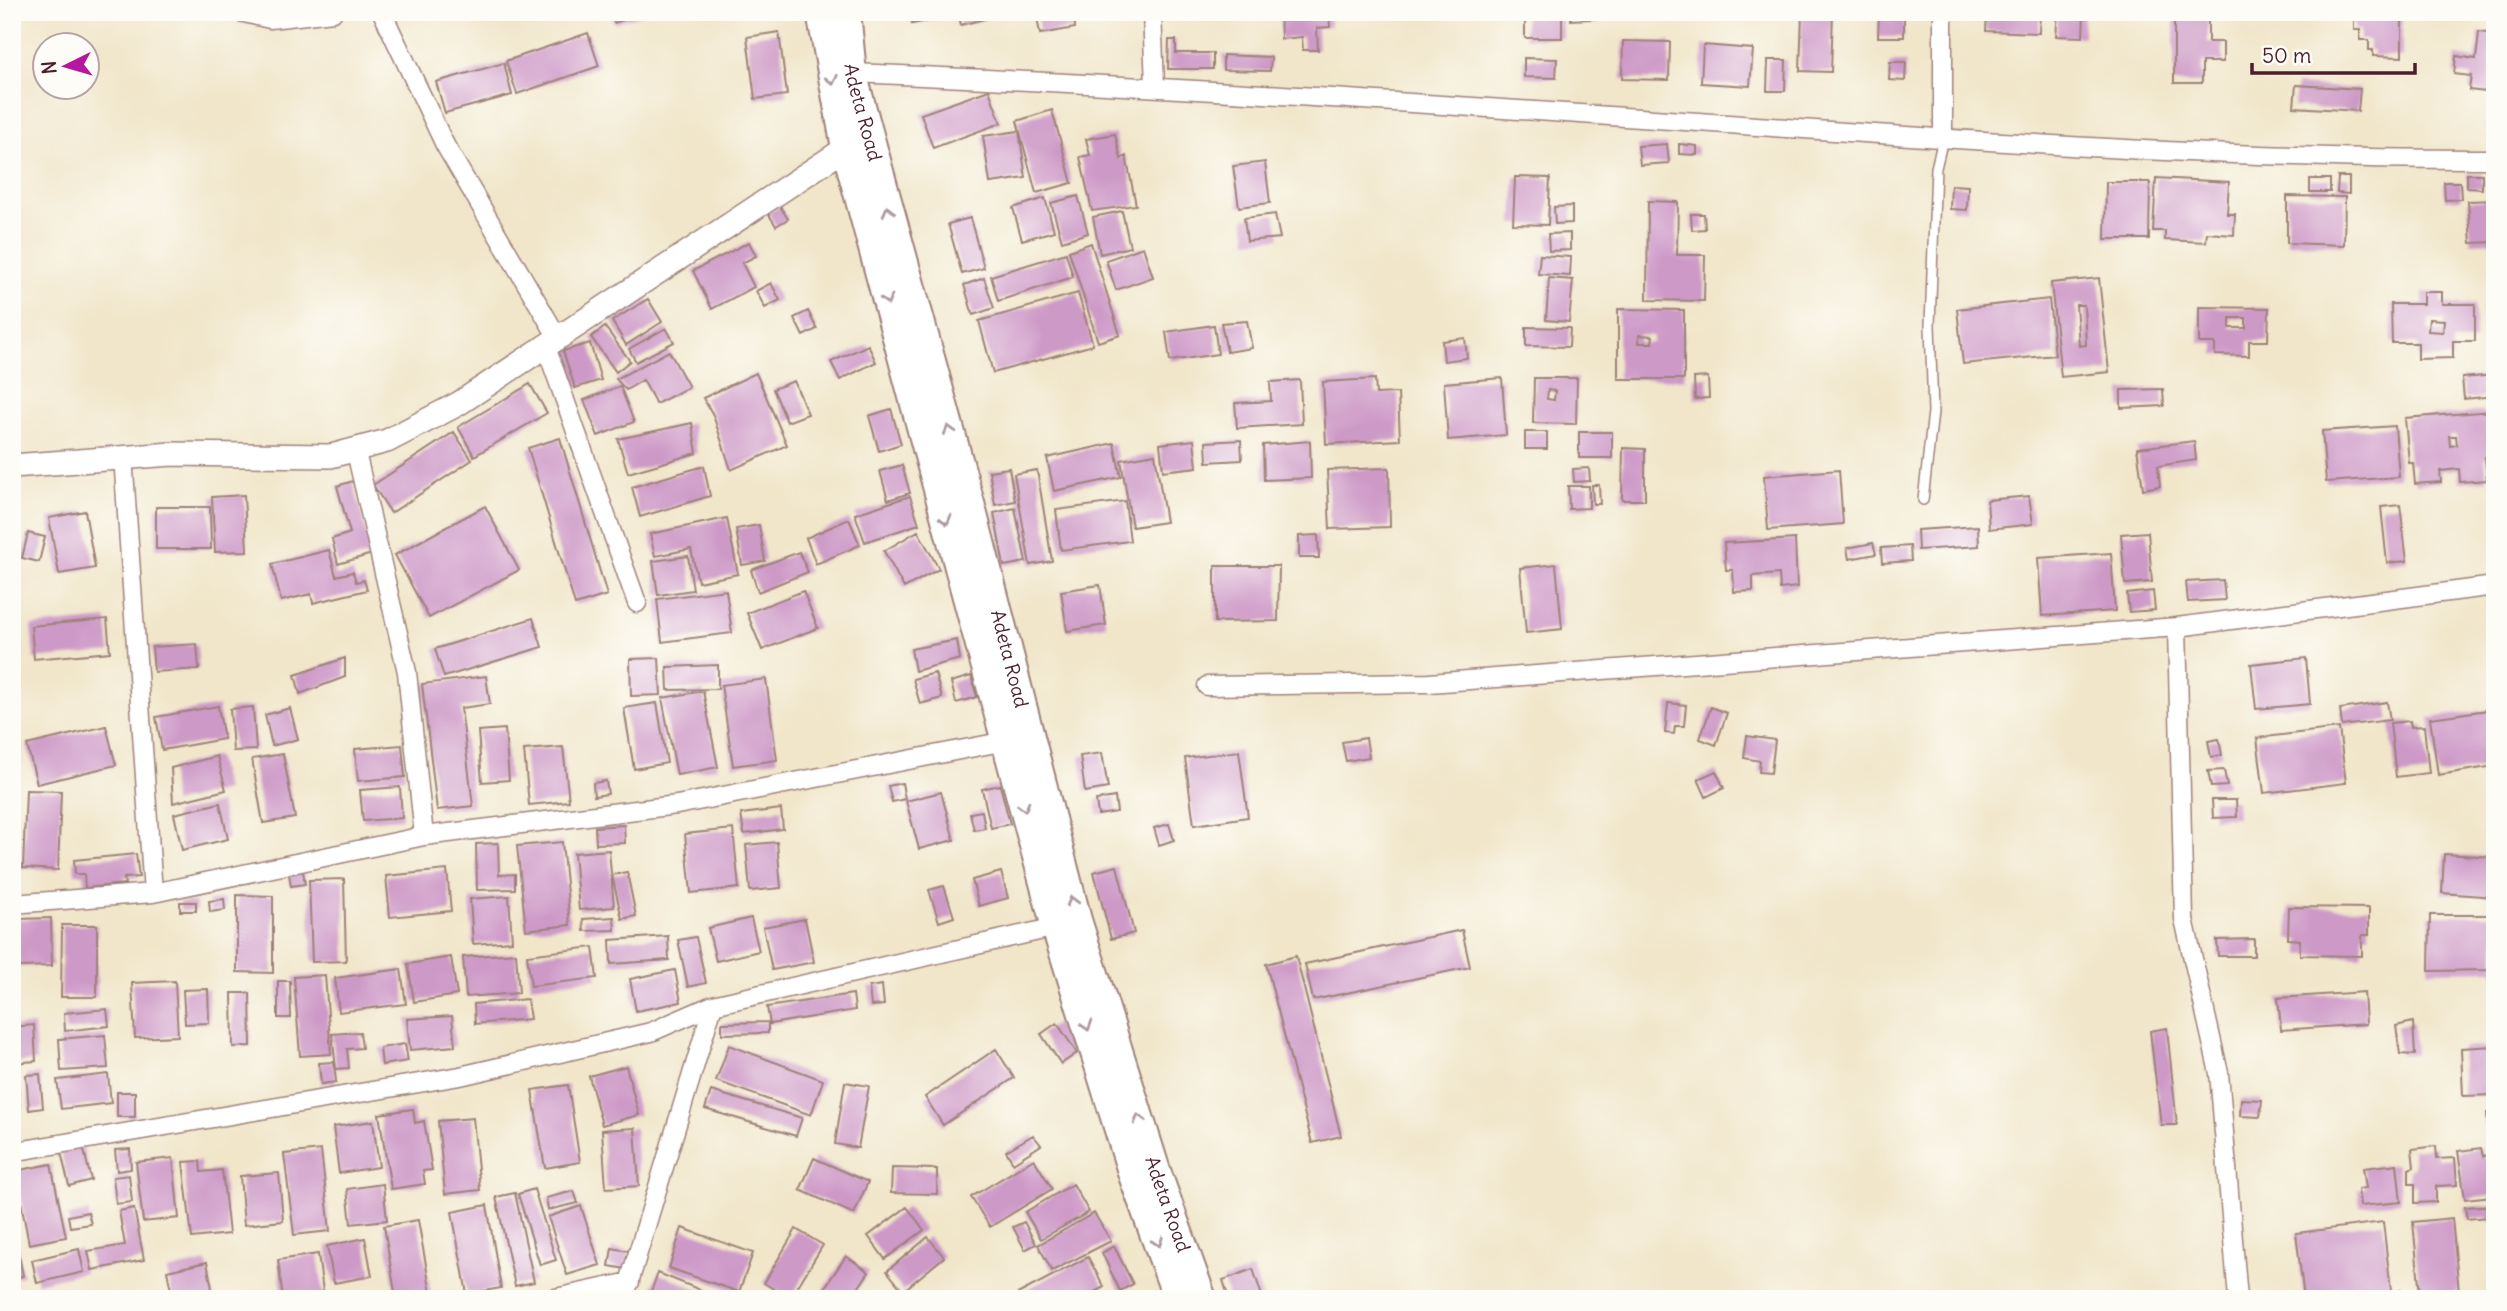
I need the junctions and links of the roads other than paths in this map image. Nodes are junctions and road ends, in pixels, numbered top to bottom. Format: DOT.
graph roads {
  1 [pos="240,12"];
  2 [pos="333,12"];
  3 [pos="382,12"];
  4 [pos="821,12"];
  5 [pos="846,12"];
  6 [pos="1152,12"];
  7 [pos="1943,12"];
  8 [pos="852,73"];
  9 [pos="1155,86"];
  10 [pos="1943,139"];
  11 [pos="846,148"];
  12 [pos="2495,159"];
  13 [pos="551,340"];
  14 [pos="356,452"];
  15 [pos="123,456"];
  16 [pos="12,466"];
  17 [pos="1923,500"];
  18 [pos="2495,586"];
  19 [pos="637,603"];
  20 [pos="2176,627"];
  21 [pos="1207,686"];
  22 [pos="1006,741"];
  23 [pos="424,836"];
  24 [pos="153,893"];
  25 [pos="12,904"];
  26 [pos="1056,927"];
  27 [pos="712,1005"];
  28 [pos="12,1152"];
  29 [pos="627,1290"];
  30 [pos="551,1299"];
  31 [pos="1178,1299"];
  32 [pos="1202,1299"];
  33 [pos="2238,1299"];
  1 -- 2 [label="street"];
  3 -- 13 [label="street"];
  4 -- 11 [label="main road, Adeta Road, one-way"];
  5 -- 8 [label="main road, Adeta Road"];
  6 -- 9 [label="street"];
  7 -- 10 [label="street"];
  8 -- 9 [label="street"];
  32 -- 8 [label="main road, Adeta Road, one-way"];
  9 -- 10 [label="street"];
  10 -- 12 [label="street"];
  10 -- 17 [label="lane"];
  11 -- 13 [label="street"];
  11 -- 22 [label="main road, Adeta Road, one-way"];
  13 -- 14 [label="street"];
  13 -- 19 [label="street"];
  14 -- 15 [label="street"];
  14 -- 23 [label="street"];
  15 -- 16 [label="street"];
  15 -- 24 [label="street"];
  18 -- 20 [label="street"];
  20 -- 21 [label="street"];
  20 -- 33 [label="street"];
  22 -- 23 [label="street"];
  22 -- 26 [label="main road, Adeta Road, one-way"];
  23 -- 24 [label="street"];
  24 -- 25 [label="street"];
  26 -- 27 [label="street"];
  26 -- 31 [label="main road, Adeta Road, one-way"];
  27 -- 28 [label="street"];
  27 -- 29 [label="street"];
  29 -- 30 [label="street"];
}
